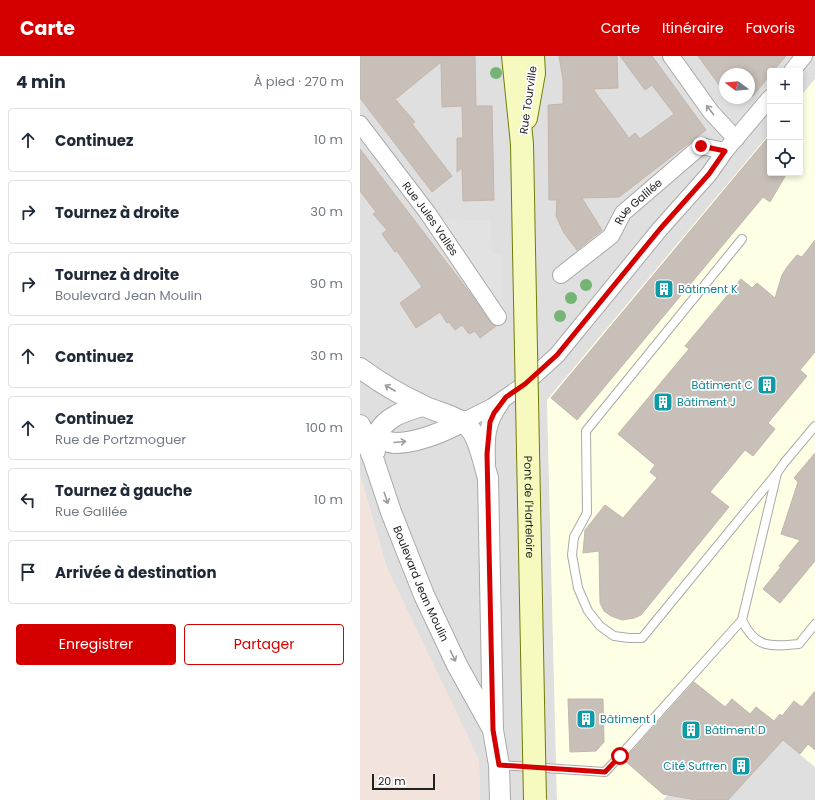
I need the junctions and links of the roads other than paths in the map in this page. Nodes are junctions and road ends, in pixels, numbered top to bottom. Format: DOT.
graph roads {
  1 [pos="513,56"];
  2 [pos="671,56"];
  3 [pos="804,56"];
  4 [pos="536,62"];
  5 [pos="794,68"];
  6 [pos="767,102"];
  7 [pos="360,124"];
  8 [pos="736,139"];
  9 [pos="522,144"];
  10 [pos="725,151"];
  11 [pos="523,213"];
  12 [pos="742,239"];
  13 [pos="561,275"];
  14 [pos="498,317"];
  15 [pos="360,368"];
  16 [pos="506,397"];
  17 [pos="422,406"];
  18 [pos="464,421"];
  19 [pos="815,426"];
  20 [pos="366,432"];
  21 [pos="777,473"];
  22 [pos="488,478"];
  23 [pos="742,620"];
  24 [pos="815,624"];
  25 [pos="493,730"];
  26 [pos="499,765"];
  27 [pos="500,800"];
  28 [pos="535,800"];
  1 -- 9 [label="main road, Rue Tourville"];
  8 -- 2 [label="street, one-way"];
  3 -- 5 [label="street"];
  4 -- 9 [label="main road, Rue Tourville"];
  6 -- 8 [label="street"];
  7 -- 14 [label="street, Rue Jules Vallès"];
  8 -- 10 [label="street"];
  9 -- 11 [label="main road, Rue Tourville"];
  10 -- 13 [label="street, Rue Galilée"];
  10 -- 16 [label="street"];
  11 -- 28 [label="main road, Pont de l'Harteloire, bridge"];
  12 -- 21 [label="lane"];
  17 -- 15 [label="street, one-way"];
  16 -- 18 [label="street"];
  16 -- 22 [label="street"];
  17 -- 18 [label="street"];
  17 -- 20 [label="street"];
  20 -- 18 [label="street, one-way"];
  18 -- 22 [label="street, Boulevard Jean Moulin"];
  19 -- 21 [label="lane"];
  20 -- 25 [label="street, Boulevard Jean Moulin, one-way"];
  21 -- 23 [label="lane"];
  22 -- 25 [label="street, Boulevard Jean Moulin"];
  23 -- 24 [label="lane"];
  23 -- 26 [label="lane"];
  25 -- 26 [label="street, Boulevard Jean Moulin"];
  26 -- 27 [label="street, Boulevard Jean Moulin"];
}
